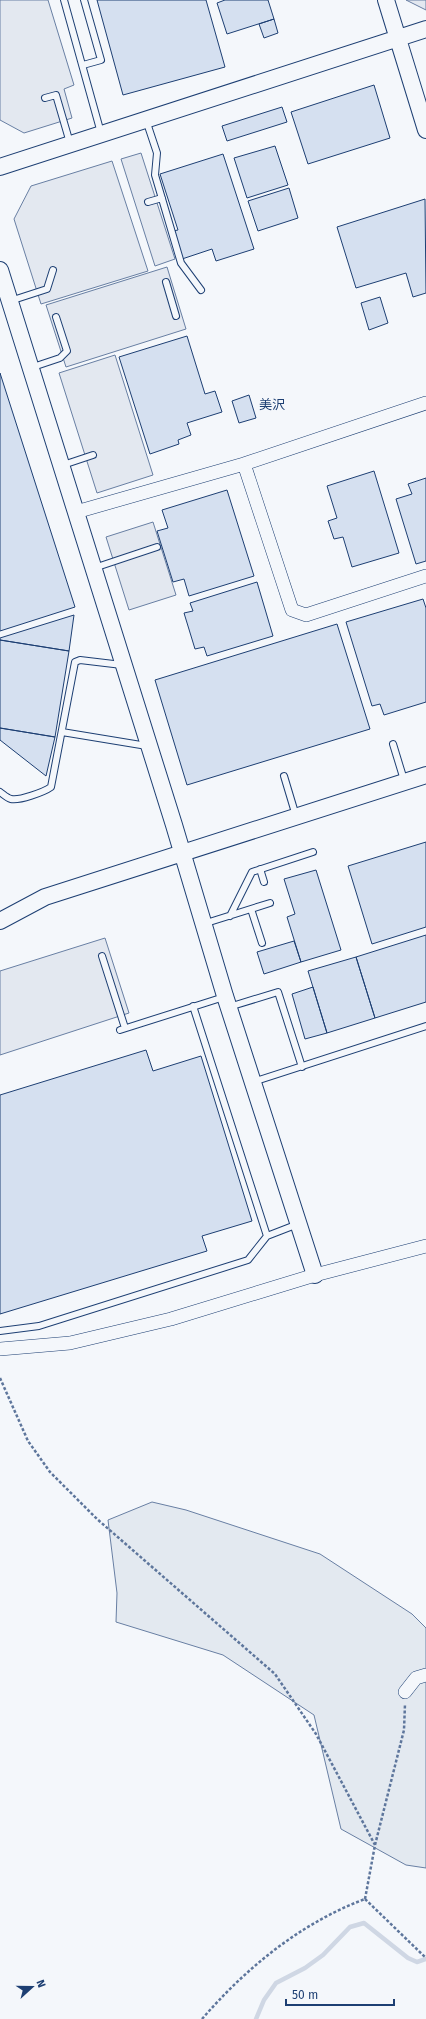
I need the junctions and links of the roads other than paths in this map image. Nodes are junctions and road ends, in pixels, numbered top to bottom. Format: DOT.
graph roads {
  1 [pos="64,0"];
  2 [pos="84,0"];
  3 [pos="386,0"];
  4 [pos="426,29"];
  5 [pos="397,39"];
  6 [pos="82,65"];
  7 [pos="45,98"];
  8 [pos="146,120"];
  9 [pos="426,130"];
  10 [pos="102,134"];
  11 [pos="71,144"];
  12 [pos="0,167"];
  13 [pos="162,198"];
  14 [pos="148,202"];
  15 [pos="0,270"];
  16 [pos="53,270"];
  17 [pos="166,282"];
  18 [pos="201,290"];
  19 [pos="10,301"];
  20 [pos="176,316"];
  21 [pos="56,317"];
  22 [pos="30,368"];
  23 [pos="426,403"];
  24 [pos="94,455"];
  25 [pos="244,464"];
  26 [pos="62,465"];
  27 [pos="76,512"];
  28 [pos="157,547"];
  29 [pos="93,568"];
  30 [pos="426,576"];
  31 [pos="123,665"];
  32 [pos="62,732"];
  33 [pos="393,744"];
  34 [pos="150,747"];
  35 [pos="426,775"];
  36 [pos="284,776"];
  37 [pos="404,782"];
  38 [pos="0,792"];
  39 [pos="296,817"];
  40 [pos="313,852"];
  41 [pos="183,853"];
  42 [pos="260,870"];
  43 [pos="264,882"];
  44 [pos="270,902"];
  45 [pos="251,909"];
  46 [pos="230,916"];
  47 [pos="0,921"];
  48 [pos="203,924"];
  49 [pos="262,943"];
  50 [pos="102,956"];
  51 [pos="227,1002"];
  52 [pos="193,1006"];
  53 [pos="426,1026"];
  54 [pos="302,1066"];
  55 [pos="253,1082"];
  56 [pos="298,1224"];
  57 [pos="267,1236"];
  58 [pos="426,1246"];
  59 [pos="315,1275"];
  60 [pos="0,1332"];
  61 [pos="0,1349"];
  62 [pos="426,1675"];
  63 [pos="405,1692"];
  1 -- 6 [label="lane"];
  2 -- 6 [label="lane"];
  3 -- 5 [label="street"];
  4 -- 5 [label="street"];
  5 -- 8 [label="street"];
  5 -- 9 [label="street"];
  6 -- 10 [label="lane"];
  7 -- 11 [label="lane"];
  8 -- 10 [label="street"];
  8 -- 13 [label="lane"];
  10 -- 11 [label="street"];
  11 -- 12 [label="street"];
  13 -- 14 [label="lane"];
  13 -- 18 [label="lane"];
  15 -- 19 [label="street"];
  16 -- 19 [label="lane"];
  17 -- 20 [label="lane"];
  19 -- 22 [label="street"];
  21 -- 22 [label="lane"];
  22 -- 26 [label="street"];
  23 -- 25 [label="street"];
  24 -- 26 [label="lane"];
  25 -- 27 [label="street"];
  25 -- 30 [label="street"];
  26 -- 27 [label="street"];
  27 -- 29 [label="street"];
  28 -- 29 [label="lane"];
  29 -- 31 [label="street"];
  31 -- 32 [label="lane"];
  31 -- 34 [label="street"];
  32 -- 34 [label="lane"];
  32 -- 38 [label="lane"];
  33 -- 37 [label="lane"];
  34 -- 41 [label="street"];
  35 -- 37 [label="street"];
  36 -- 39 [label="lane"];
  37 -- 39 [label="street"];
  39 -- 41 [label="street"];
  40 -- 42 [label="lane"];
  41 -- 47 [label="street"];
  41 -- 48 [label="street"];
  42 -- 43 [label="lane"];
  42 -- 46 [label="lane"];
  44 -- 45 [label="lane"];
  45 -- 46 [label="lane"];
  45 -- 49 [label="lane"];
  46 -- 48 [label="lane"];
  48 -- 51 [label="street"];
  50 -- 52 [label="lane"];
  51 -- 52 [label="lane"];
  51 -- 54 [label="lane"];
  51 -- 55 [label="street"];
  52 -- 57 [label="lane"];
  53 -- 54 [label="lane"];
  54 -- 55 [label="lane"];
  55 -- 56 [label="street"];
  56 -- 57 [label="lane"];
  56 -- 59 [label="street"];
  57 -- 60 [label="lane"];
  58 -- 59 [label="street"];
  59 -- 61 [label="street"];
  62 -- 63 [label="street"];
}
